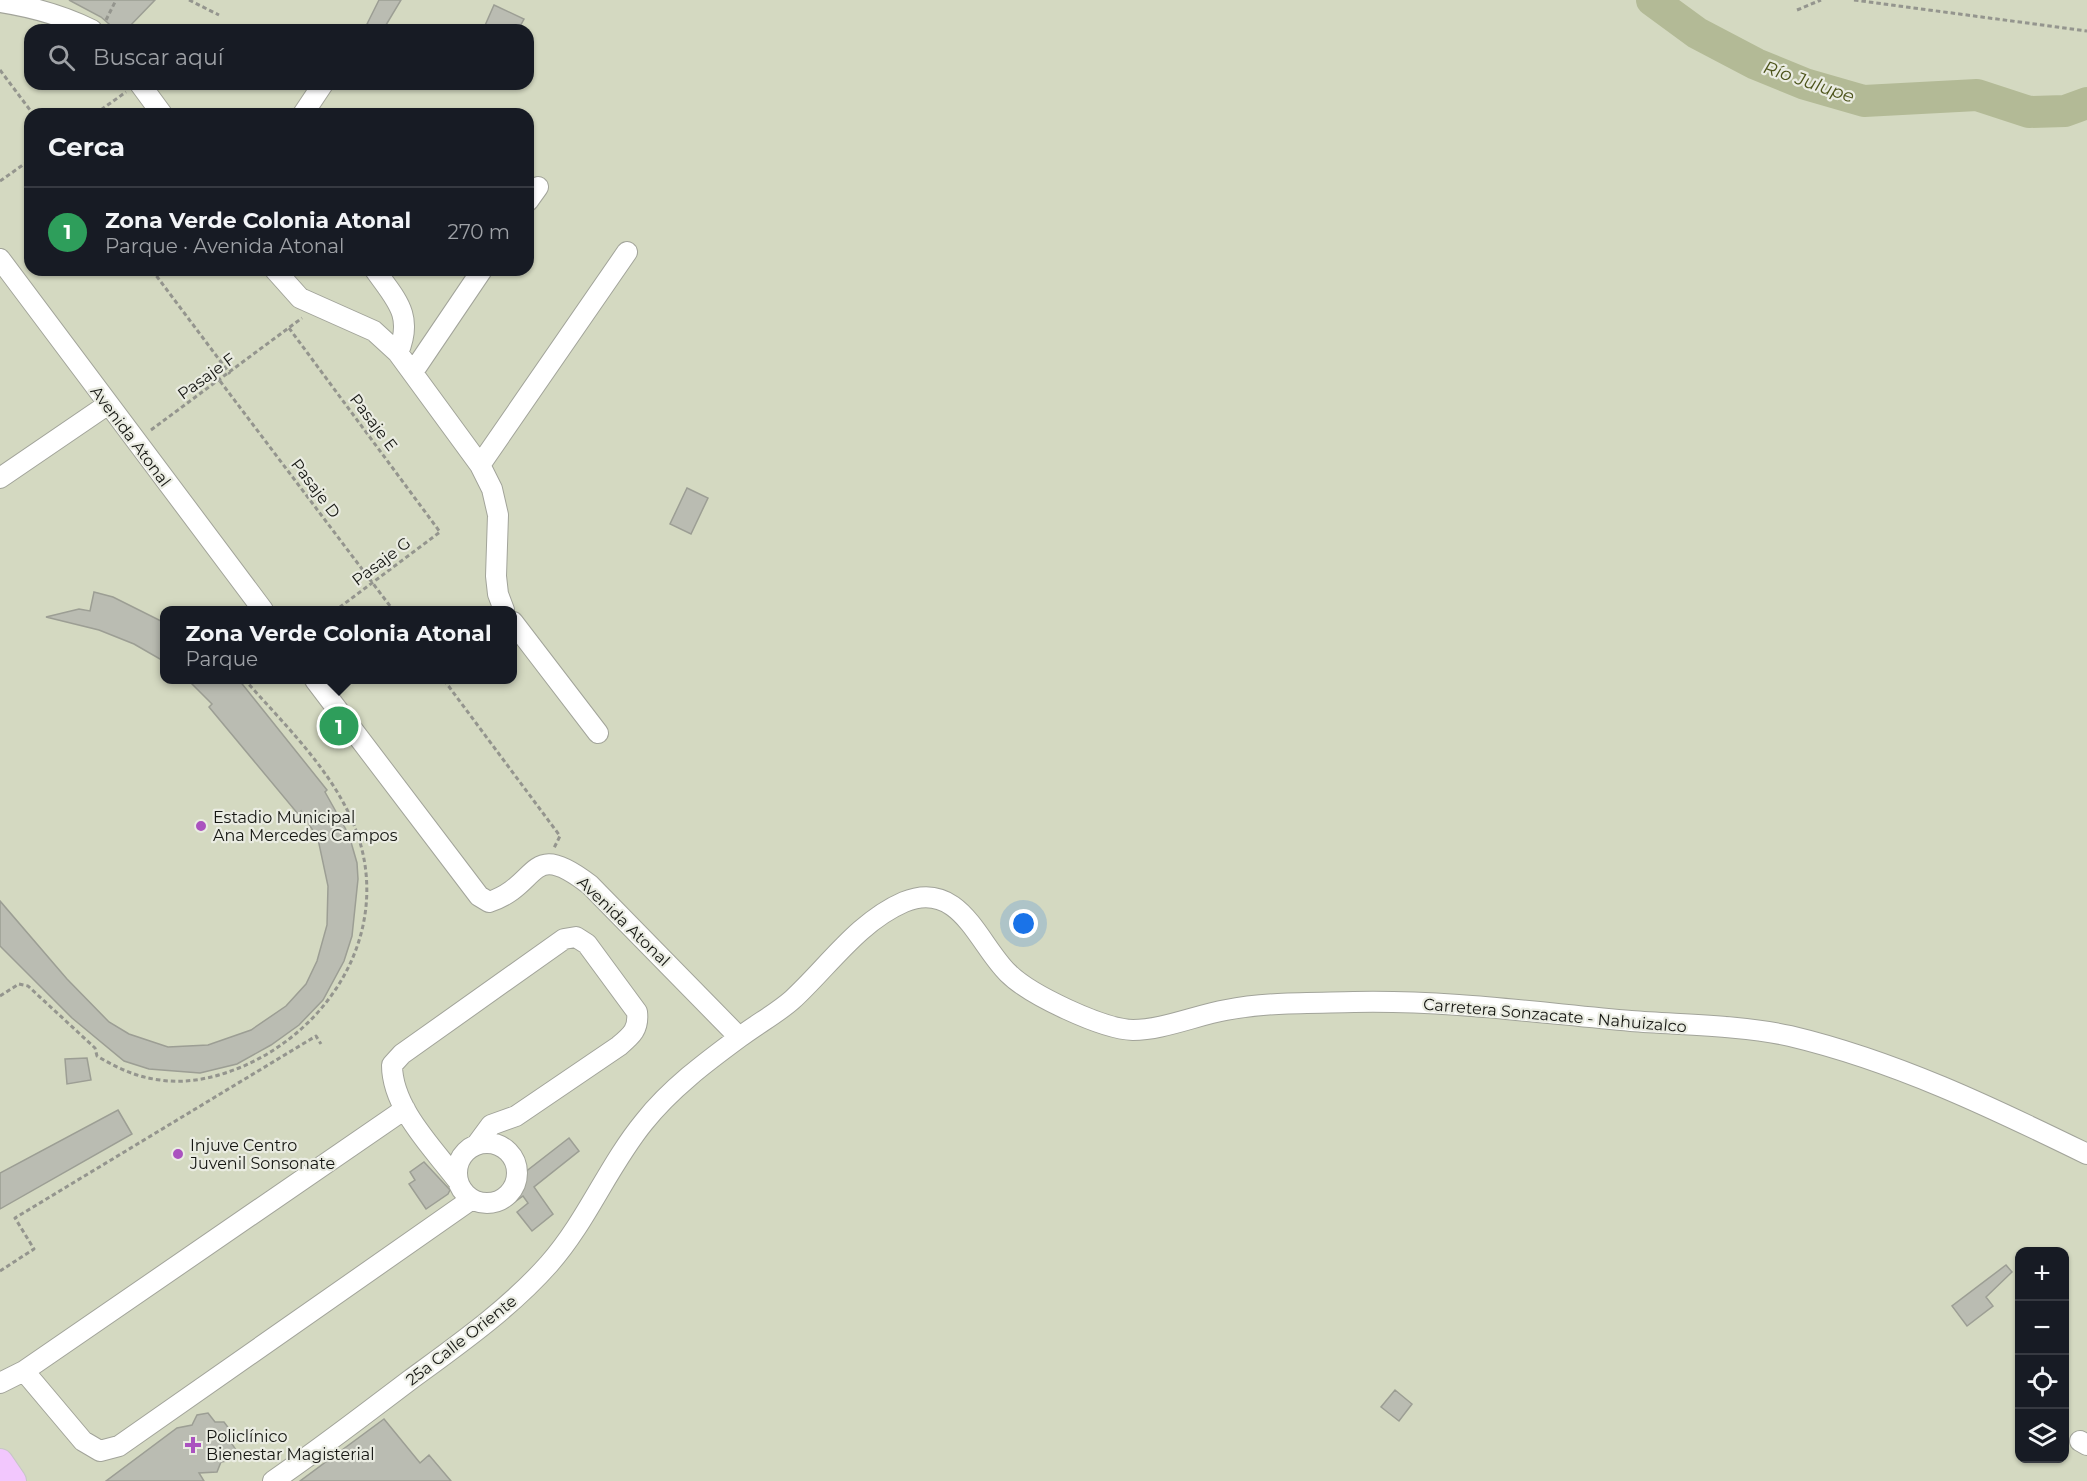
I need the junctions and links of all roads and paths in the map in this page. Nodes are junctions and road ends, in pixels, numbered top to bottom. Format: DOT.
graph roads {
  1 [pos="116,0"];
  2 [pos="189,0"];
  3 [pos="1821,0"];
  4 [pos="1854,0"];
  5 [pos="0,2"];
  6 [pos="1797,10"];
  7 [pos="219,15"];
  8 [pos="81,24"];
  9 [pos="104,24"];
  10 [pos="2087,31"];
  11 [pos="0,70"];
  12 [pos="130,90"];
  13 [pos="137,90"];
  14 [pos="319,90"];
  15 [pos="28,108"];
  16 [pos="104,108"];
  17 [pos="156,108"];
  18 [pos="307,108"];
  19 [pos="24,164"];
  20 [pos="0,181"];
  21 [pos="627,252"];
  22 [pos="0,259"];
  23 [pos="156,276"];
  24 [pos="280,276"];
  25 [pos="379,276"];
  26 [pos="478,276"];
  27 [pos="289,328"];
  28 [pos="398,353"];
  29 [pos="412,372"];
  30 [pos="230,374"];
  31 [pos="220,381"];
  32 [pos="107,405"];
  33 [pos="135,442"];
  34 [pos="480,465"];
  35 [pos="0,478"];
  36 [pos="440,532"];
  37 [pos="372,583"];
  38 [pos="260,606"];
  39 [pos="341,606"];
  40 [pos="390,606"];
  41 [pos="502,606"];
  42 [pos="517,627"];
  43 [pos="248,684"];
  44 [pos="318,684"];
  45 [pos="447,684"];
  46 [pos="598,733"];
  47 [pos="555,863"];
  48 [pos="1,994"];
  49 [pos="739,1037"];
  50 [pos="321,1044"];
  51 [pos="405,1109"];
  52 [pos="516,1116"];
  53 [pos="429,1142"];
  54 [pos="473,1146"];
  55 [pos="504,1148"];
  56 [pos="2087,1154"];
  57 [pos="458,1181"];
  58 [pos="471,1199"];
  59 [pos="0,1270"];
  60 [pos="24,1371"];
  61 [pos="0,1383"];
  62 [pos="0,1462"];
  63 [pos="13,1481"];
  64 [pos="273,1481"];
  1 -- 9 [label="path"];
  2 -- 7 [label="path"];
  3 -- 6 [label="path"];
  4 -- 10 [label="path"];
  5 -- 8 [label="street"];
  11 -- 15 [label="path"];
  12 -- 16 [label="path"];
  13 -- 17 [label="street"];
  14 -- 18 [label="street"];
  19 -- 20 [label="path"];
  21 -- 34 [label="street"];
  22 -- 32 [label="street, Avenida Atonal"];
  23 -- 30 [label="path"];
  24 -- 28 [label="street"];
  25 -- 28 [label="street"];
  26 -- 29 [label="street"];
  27 -- 30 [label="path, Pasaje F"];
  27 -- 36 [label="path, Pasaje E"];
  28 -- 29 [label="street"];
  29 -- 34 [label="street"];
  30 -- 31 [label="path, Pasaje F"];
  31 -- 33 [label="path, Pasaje F"];
  31 -- 37 [label="path, Pasaje D"];
  32 -- 33 [label="street, Avenida Atonal"];
  32 -- 35 [label="street"];
  33 -- 38 [label="street, Avenida Atonal"];
  34 -- 41 [label="street"];
  36 -- 37 [label="path, Pasaje G"];
  37 -- 39 [label="path, Pasaje G"];
  37 -- 40 [label="path, Pasaje D"];
  42 -- 46 [label="street"];
  43 -- 48 [label="path"];
  44 -- 47 [label="street"];
  45 -- 47 [label="path"];
  47 -- 49 [label="street, Avenida Atonal"];
  49 -- 56 [label="street, Carretera Sonzacate - Nahuizalco"];
  49 -- 64 [label="street, 25a Calle Oriente"];
  50 -- 59 [label="path"];
  51 -- 52 [label="street"];
  51 -- 53 [label="street"];
  51 -- 60 [label="street"];
  52 -- 54 [label="street"];
  52 -- 55 [label="street"];
  53 -- 54 [label="street"];
  53 -- 57 [label="street"];
  54 -- 55 [label="street"];
  54 -- 57 [label="street"];
  55 -- 58 [label="street"];
  57 -- 58 [label="street"];
  58 -- 60 [label="street"];
  60 -- 61 [label="street"];
  62 -- 63 [label="main road"];
}
